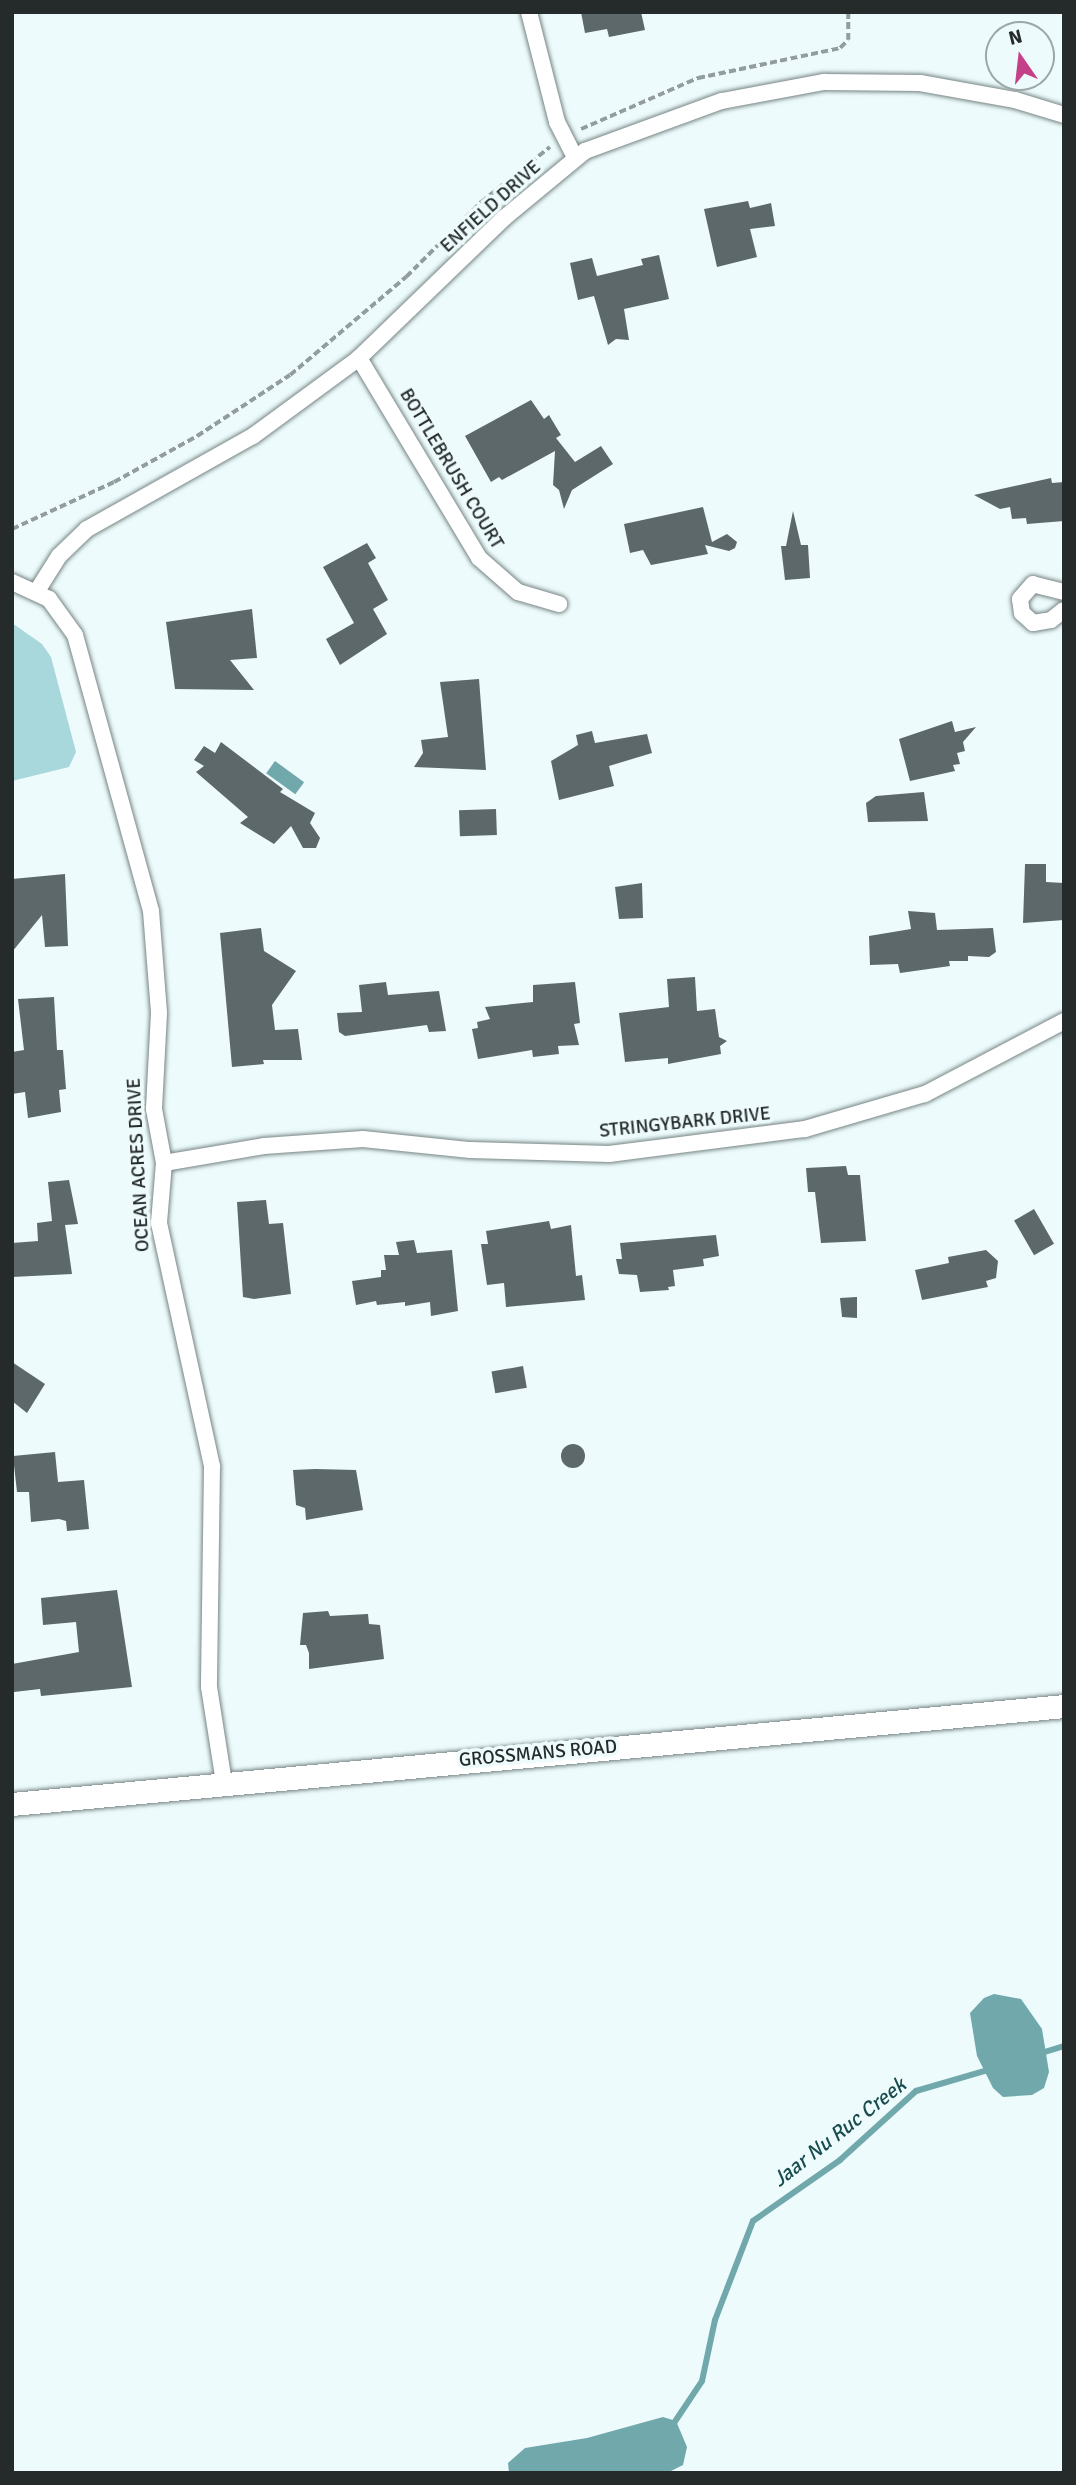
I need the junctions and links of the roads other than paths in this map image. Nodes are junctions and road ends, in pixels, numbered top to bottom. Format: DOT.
graph roads {
  1 [pos="529,12"];
  2 [pos="1064,115"];
  3 [pos="574,156"];
  4 [pos="359,358"];
  5 [pos="12,582"];
  6 [pos="37,591"];
  7 [pos="1064,592"];
  8 [pos="559,604"];
  9 [pos="1064,610"];
  10 [pos="1064,1021"];
  11 [pos="164,1163"];
  12 [pos="1064,1706"];
  13 [pos="224,1783"];
  14 [pos="12,1804"];
  1 -- 3 [label="street"];
  2 -- 3 [label="street, ENFIELD DRIVE"];
  3 -- 4 [label="street, ENFIELD DRIVE"];
  4 -- 6 [label="street, ENFIELD DRIVE"];
  4 -- 8 [label="street, BOTTLEBRUSH COURT"];
  5 -- 6 [label="street, OCEAN ACRES DRIVE"];
  6 -- 11 [label="street, OCEAN ACRES DRIVE"];
  7 -- 9 [label="street"];
  10 -- 11 [label="street, STRINGYBARK DRIVE"];
  11 -- 13 [label="street, OCEAN ACRES DRIVE"];
  12 -- 13 [label="street, GROSSMANS ROAD"];
  13 -- 14 [label="street, GROSSMANS ROAD"];
}
